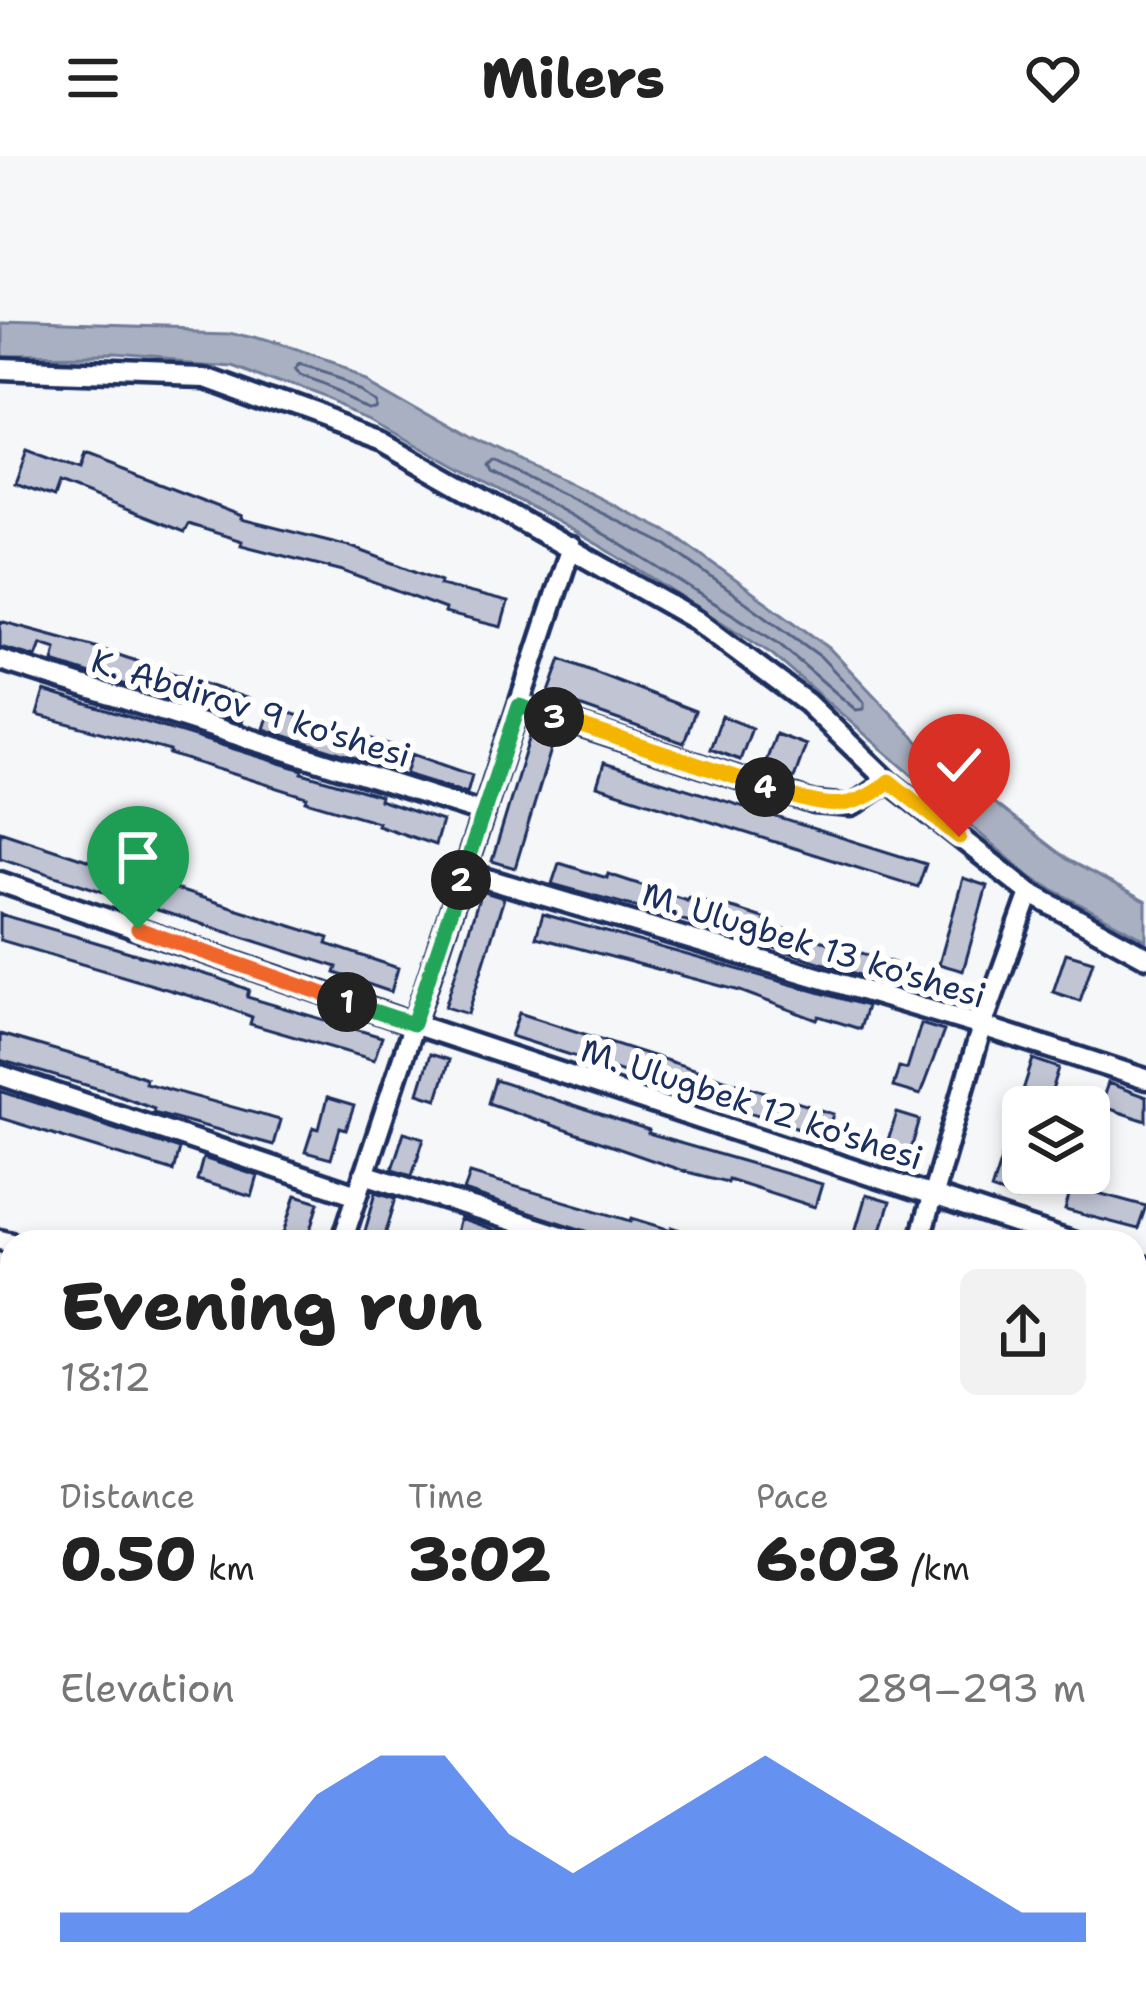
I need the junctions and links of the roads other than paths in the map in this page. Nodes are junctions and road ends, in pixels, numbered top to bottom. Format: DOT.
graph roads {
  1 [pos="0,369"];
  2 [pos="571,547"];
  3 [pos="0,660"];
  4 [pos="519,706"];
  5 [pos="889,781"];
  6 [pos="484,813"];
  7 [pos="464,872"];
  8 [pos="0,882"];
  9 [pos="1030,893"];
  10 [pos="1146,957"];
  11 [pos="413,1024"];
  12 [pos="982,1026"];
  13 [pos="0,1076"];
  14 [pos="1146,1079"];
  15 [pos="364,1174"];
  16 [pos="357,1195"];
  17 [pos="932,1195"];
  18 [pos="345,1230"];
  19 [pos="543,1230"];
  20 [pos="922,1230"];
  21 [pos="1036,1230"];
  1 -- 2 [label="street"];
  2 -- 4 [label="street"];
  2 -- 5 [label="street"];
  3 -- 6 [label="street, K. Abdirov 9 ko'shesi"];
  4 -- 5 [label="street"];
  4 -- 6 [label="street"];
  5 -- 9 [label="street"];
  6 -- 7 [label="street"];
  7 -- 11 [label="street"];
  7 -- 12 [label="street, M. Ulugbek 13 ko'shesi"];
  8 -- 11 [label="street, M. Ulugbek 12 ko'shesi"];
  9 -- 10 [label="street"];
  9 -- 12 [label="street"];
  11 -- 15 [label="street"];
  11 -- 17 [label="street, M. Ulugbek 12 ko'shesi"];
  12 -- 14 [label="street, M. Ulugbek 13 ko'shesi"];
  12 -- 17 [label="street"];
  13 -- 16 [label="street"];
  15 -- 16 [label="street"];
  15 -- 19 [label="street"];
  16 -- 18 [label="street"];
  17 -- 20 [label="street"];
  17 -- 21 [label="street, M. Ulugbek 12 ko'shesi"];
}
